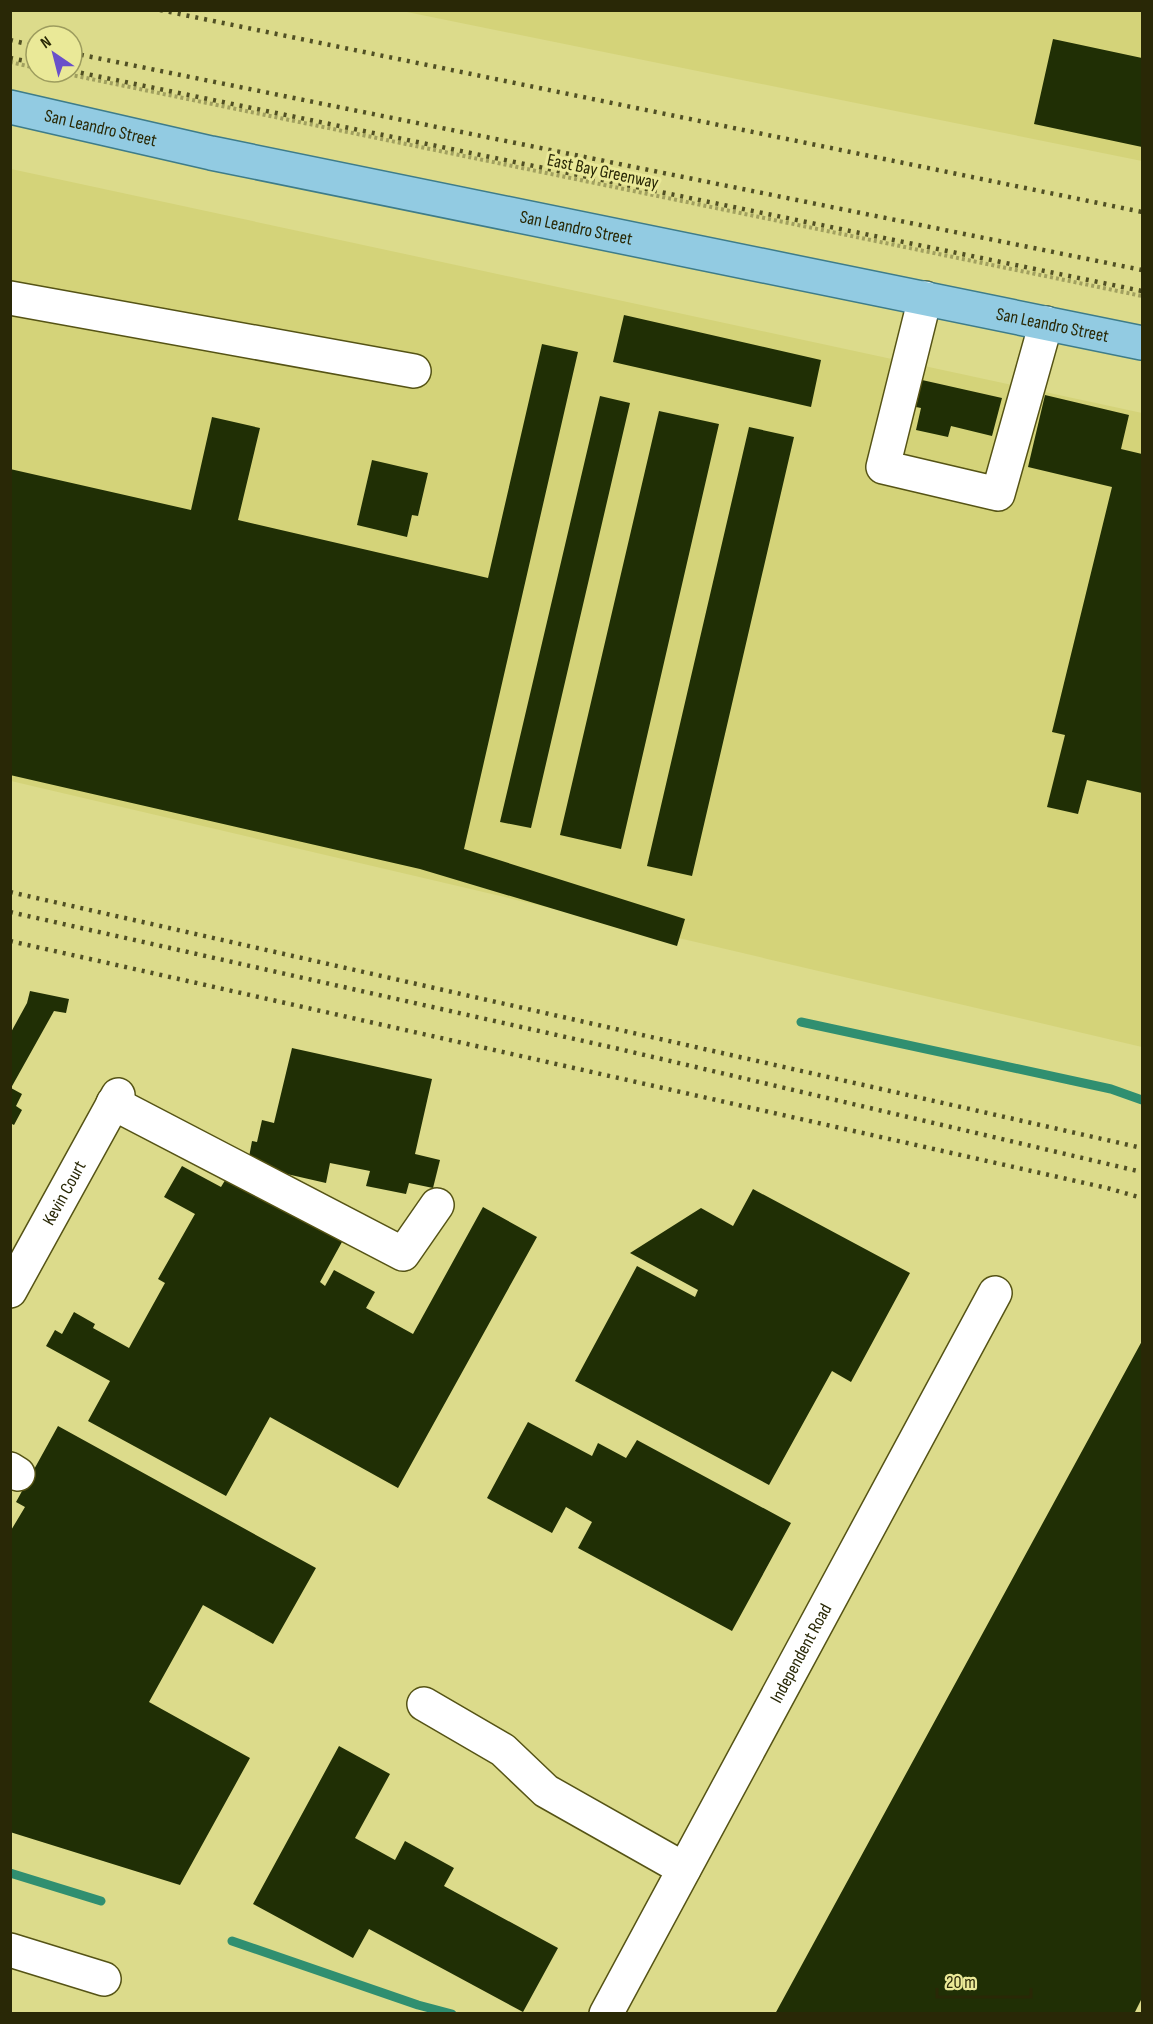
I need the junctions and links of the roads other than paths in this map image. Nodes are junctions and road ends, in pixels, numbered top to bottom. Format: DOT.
graph roads {
  1 [pos="10,107"];
  2 [pos="10,298"];
  3 [pos="925,298"];
  4 [pos="1046,323"];
  5 [pos="1143,343"];
  6 [pos="414,371"];
  7 [pos="437,1205"];
  8 [pos="10,1291"];
  9 [pos="995,1293"];
  10 [pos="424,1704"];
  11 [pos="684,1869"];
  12 [pos="10,1950"];
  13 [pos="104,1979"];
  14 [pos="606,2013"];
  1 -- 3 [label="main road, San Leandro Street"];
  2 -- 6 [label="street"];
  3 -- 4 [label="main road, San Leandro Street"];
  3 -- 4 [label="street"];
  4 -- 5 [label="main road, San Leandro Street"];
  7 -- 8 [label="street, Kevin Court"];
  9 -- 11 [label="street, Independent Road"];
  10 -- 11 [label="street"];
  11 -- 14 [label="street, Independent Road"];
  12 -- 13 [label="street"];
}
